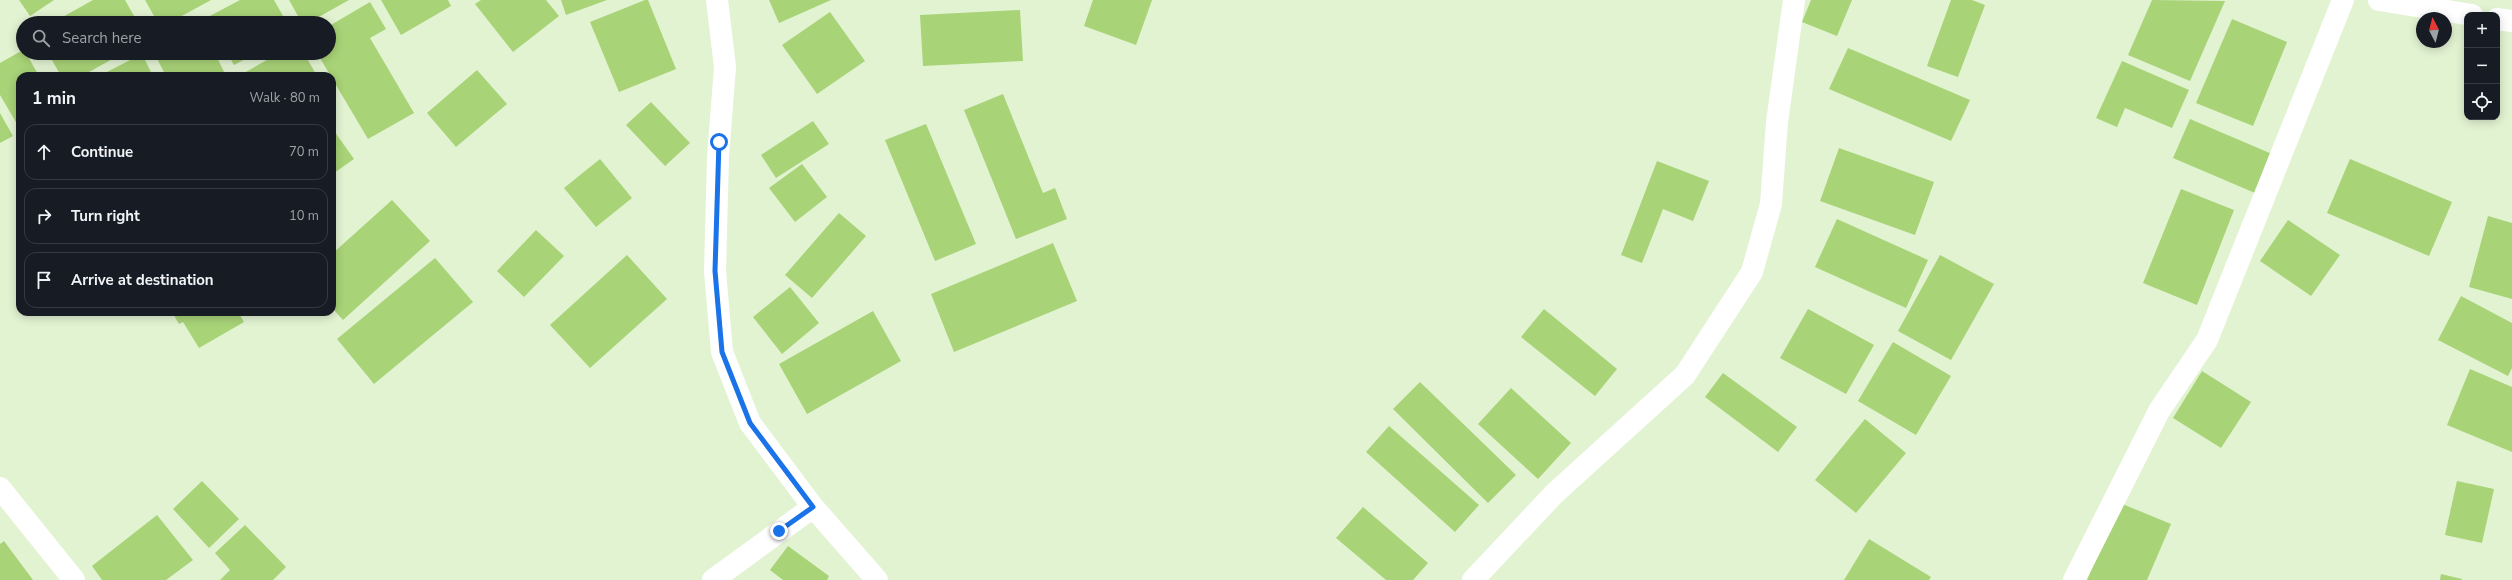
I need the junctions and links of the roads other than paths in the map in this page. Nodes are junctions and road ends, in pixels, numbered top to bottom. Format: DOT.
graph roads {
  1 [pos="717,0"];
  2 [pos="1794,0"];
  3 [pos="2343,0"];
  4 [pos="2379,0"];
  5 [pos="2464,14"];
  6 [pos="2500,20"];
  7 [pos="2512,22"];
  8 [pos="0,488"];
  9 [pos="813,507"];
  10 [pos="74,580"];
  11 [pos="713,580"];
  12 [pos="877,580"];
  13 [pos="1473,580"];
  14 [pos="2074,580"];
  1 -- 9 [label="street"];
  2 -- 13 [label="street"];
  3 -- 14 [label="street"];
  4 -- 5 [label="street"];
  6 -- 7 [label="street"];
  8 -- 10 [label="street"];
  9 -- 11 [label="street"];
  9 -- 12 [label="street"];
}
